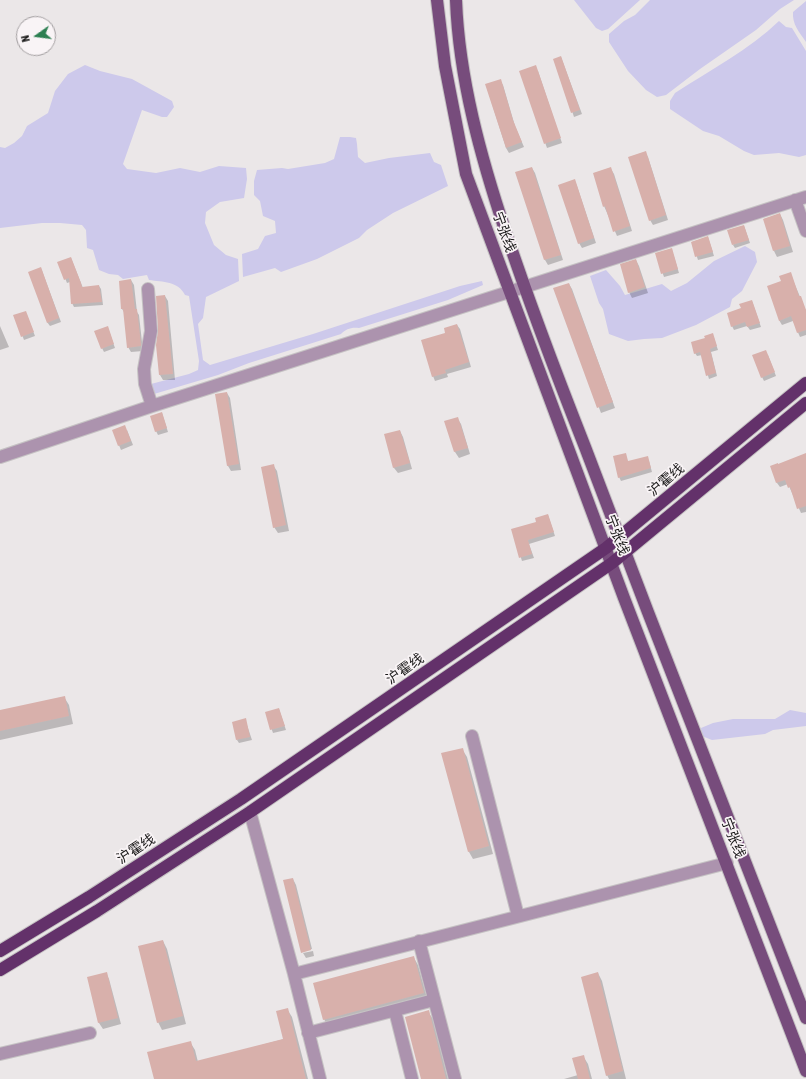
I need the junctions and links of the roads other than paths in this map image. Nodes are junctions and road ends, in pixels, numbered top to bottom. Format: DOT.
graph roads {
  1 [pos="437,0"];
  2 [pos="456,0"];
  3 [pos="801,198"];
  4 [pos="806,231"];
  5 [pos="524,288"];
  6 [pos="148,289"];
  7 [pos="510,292"];
  8 [pos="806,383"];
  9 [pos="806,403"];
  10 [pos="152,406"];
  11 [pos="0,456"];
  12 [pos="619,538"];
  13 [pos="606,548"];
  14 [pos="624,553"];
  15 [pos="612,563"];
  16 [pos="472,736"];
  17 [pos="241,799"];
  18 [pos="250,812"];
  19 [pos="727,863"];
  20 [pos="518,916"];
  21 [pos="419,941"];
  22 [pos="0,951"];
  23 [pos="0,970"];
  24 [pos="294,974"];
  25 [pos="434,1000"];
  26 [pos="395,1011"];
  27 [pos="806,1018"];
  28 [pos="308,1033"];
  29 [pos="90,1034"];
  30 [pos="0,1054"];
  31 [pos="806,1071"];
  32 [pos="320,1079"];
  33 [pos="412,1079"];
  34 [pos="455,1079"];
  1 -- 7 [label="main road, 宁张线"];
  2 -- 5 [label="main road, 宁张线"];
  3 -- 4 [label="street"];
  3 -- 5 [label="street"];
  5 -- 7 [label="street"];
  5 -- 12 [label="main road, 宁张线"];
  6 -- 10 [label="street"];
  7 -- 10 [label="street"];
  7 -- 13 [label="main road, 宁张线"];
  8 -- 12 [label="highway, 沪霍线"];
  9 -- 14 [label="highway"];
  10 -- 11 [label="street"];
  12 -- 13 [label="highway, 沪霍线"];
  12 -- 14 [label="main road, 宁张线"];
  13 -- 15 [label="main road, 宁张线"];
  13 -- 17 [label="highway, 沪霍线"];
  14 -- 15 [label="highway"];
  14 -- 27 [label="main road, 宁张线"];
  15 -- 18 [label="highway"];
  15 -- 19 [label="main road, 宁张线"];
  16 -- 20 [label="street"];
  17 -- 18 [label="highway"];
  17 -- 22 [label="highway, 沪霍线"];
  18 -- 23 [label="highway"];
  18 -- 24 [label="street"];
  19 -- 20 [label="street"];
  19 -- 31 [label="main road, 宁张线"];
  20 -- 21 [label="street"];
  21 -- 24 [label="street"];
  21 -- 25 [label="street"];
  24 -- 28 [label="street"];
  25 -- 26 [label="street"];
  25 -- 34 [label="street"];
  26 -- 28 [label="street"];
  26 -- 33 [label="street"];
  28 -- 32 [label="street"];
  29 -- 30 [label="street"];
}
